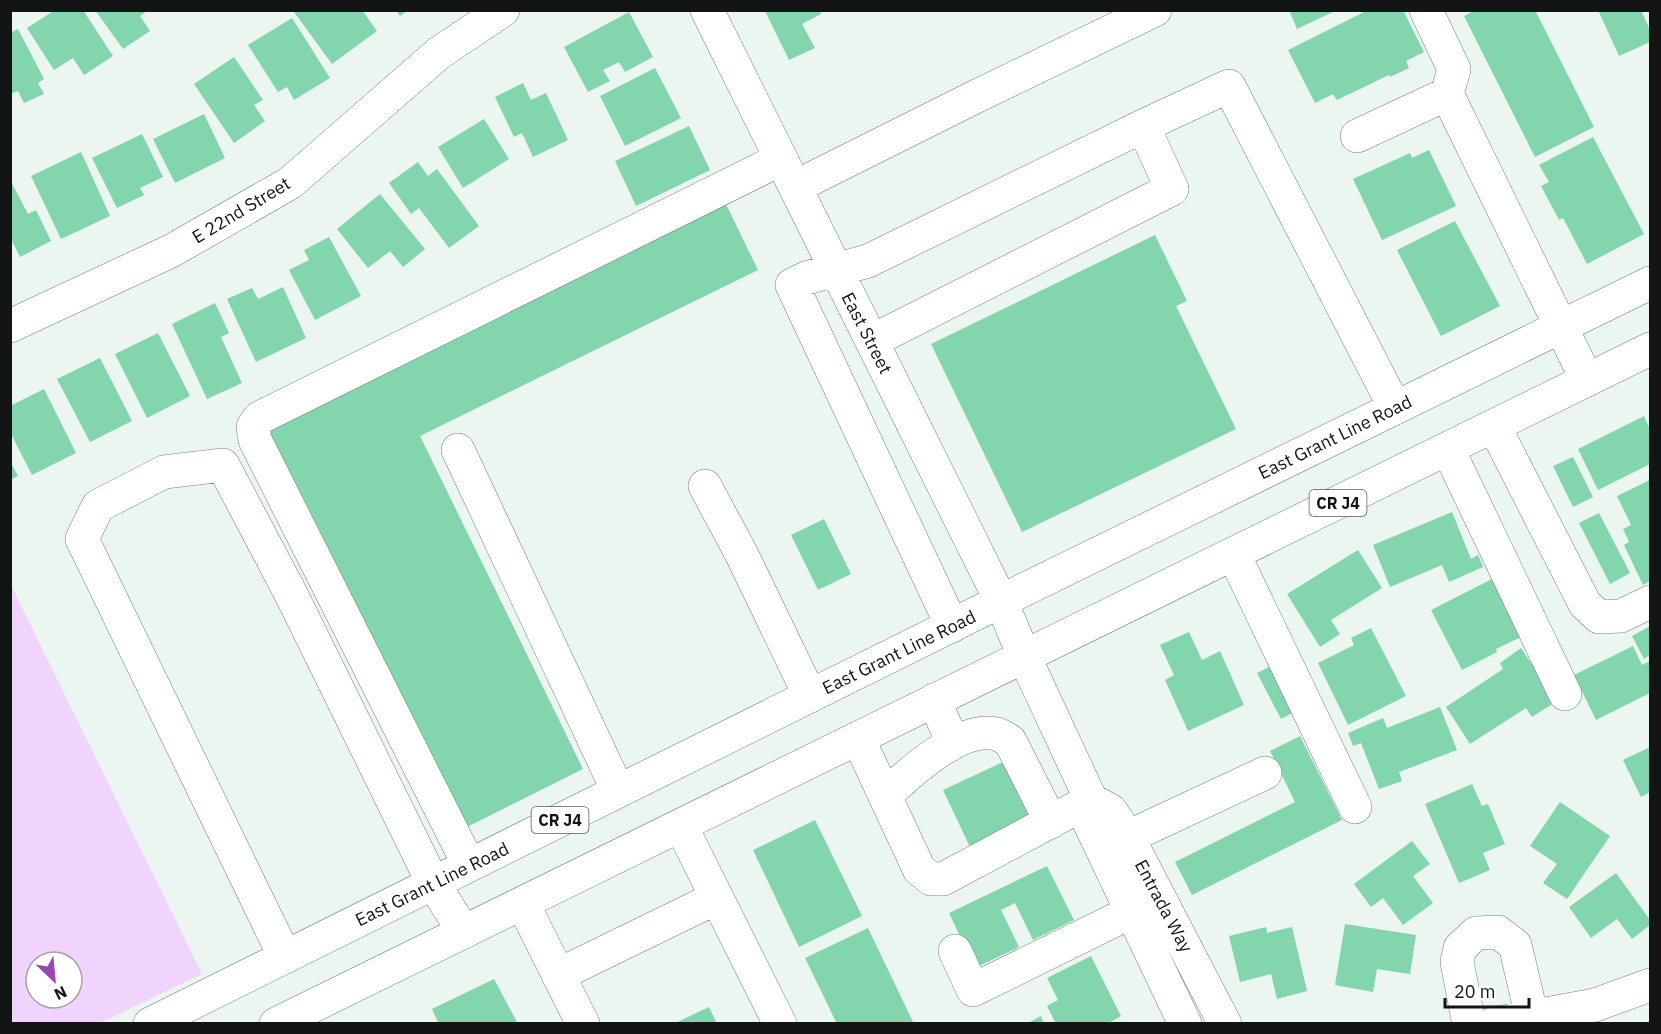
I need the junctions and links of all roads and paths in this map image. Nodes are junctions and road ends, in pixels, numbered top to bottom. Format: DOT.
graph roads {
  1 [pos="503,10"];
  2 [pos="707,10"];
  3 [pos="1155,10"];
  4 [pos="1426,10"];
  5 [pos="1447,94"];
  6 [pos="1143,126"];
  7 [pos="1357,136"];
  8 [pos="788,173"];
  9 [pos="836,271"];
  10 [pos="1650,283"];
  11 [pos="10,326"];
  12 [pos="1561,327"];
  13 [pos="872,341"];
  14 [pos="1650,349"];
  15 [pos="1587,380"];
  16 [pos="1395,408"];
  17 [pos="1494,426"];
  18 [pos="1448,449"];
  19 [pos="458,450"];
  20 [pos="705,486"];
  21 [pos="1234,555"];
  22 [pos="1001,601"];
  23 [pos="1650,602"];
  24 [pos="952,626"];
  25 [pos="1024,656"];
  26 [pos="1565,694"];
  27 [pos="810,696"];
  28 [pos="934,700"];
  29 [pos="858,738"];
  30 [pos="950,744"];
  31 [pos="1265,773"];
  32 [pos="618,791"];
  33 [pos="885,796"];
  34 [pos="1091,800"];
  35 [pos="1355,807"];
  36 [pos="1051,822"];
  37 [pos="681,826"];
  38 [pos="1128,837"];
  39 [pos="469,865"];
  40 [pos="433,883"];
  41 [pos="716,898"];
  42 [pos="523,904"];
  43 [pos="1131,912"];
  44 [pos="464,932"];
  45 [pos="955,951"];
  46 [pos="285,957"];
  47 [pos="558,975"];
  48 [pos="1650,985"];
  49 [pos="1532,1017"];
  50 [pos="150,1023"];
  51 [pos="276,1023"];
  52 [pos="583,1023"];
  53 [pos="780,1023"];
  54 [pos="1185,1023"];
  55 [pos="1225,1023"];
  56 [pos="1469,1023"];
  57 [pos="1492,1023"];
  1 -- 11 [label="main road, E 22nd Street"];
  2 -- 8 [label="main road, East Street"];
  3 -- 8 [label="main road"];
  4 -- 5 [label="main road"];
  5 -- 7 [label="main road"];
  5 -- 12 [label="main road"];
  6 -- 9 [label="main road"];
  6 -- 13 [label="main road"];
  6 -- 16 [label="main road"];
  8 -- 9 [label="main road, East Street"];
  8 -- 39 [label="main road"];
  9 -- 13 [label="main road, East Street"];
  9 -- 24 [label="main road"];
  10 -- 12 [label="main road, East Grant Line Road / CR J4"];
  12 -- 15 [label="main road"];
  12 -- 16 [label="main road, East Grant Line Road / CR J4"];
  13 -- 22 [label="main road, East Street"];
  14 -- 15 [label="main road, CR J4"];
  15 -- 17 [label="main road, CR J4"];
  16 -- 22 [label="main road, East Grant Line Road / CR J4"];
  17 -- 18 [label="main road, CR J4"];
  17 -- 23 [label="main road"];
  18 -- 21 [label="main road, CR J4"];
  18 -- 26 [label="main road"];
  19 -- 32 [label="main road"];
  20 -- 27 [label="main road"];
  21 -- 25 [label="main road, CR J4"];
  21 -- 35 [label="main road"];
  22 -- 24 [label="main road, East Grant Line Road / CR J4"];
  22 -- 25 [label="main road, East Street"];
  24 -- 27 [label="main road, East Grant Line Road / CR J4"];
  25 -- 28 [label="main road, CR J4"];
  25 -- 34 [label="main road, Entrada Way"];
  27 -- 32 [label="main road, East Grant Line Road / CR J4"];
  28 -- 29 [label="main road, CR J4"];
  28 -- 30 [label="main road"];
  29 -- 33 [label="main road"];
  29 -- 37 [label="main road, CR J4"];
  30 -- 33 [label="main road"];
  30 -- 36 [label="main road"];
  31 -- 38 [label="main road"];
  32 -- 39 [label="main road, East Grant Line Road / CR J4"];
  33 -- 36 [label="main road"];
  34 -- 36 [label="main road"];
  34 -- 38 [label="main road, Entrada Way"];
  34 -- 43 [label="main road, Entrada Way"];
  37 -- 41 [label="main road"];
  37 -- 42 [label="main road, CR J4"];
  38 -- 55 [label="main road, Entrada Way"];
  39 -- 40 [label="main road, East Grant Line Road / CR J4"];
  40 -- 44 [label="main road"];
  40 -- 46 [label="main road, East Grant Line Road / CR J4"];
  40 -- 46 [label="main road"];
  41 -- 47 [label="main road"];
  41 -- 53 [label="main road"];
  42 -- 44 [label="main road, CR J4"];
  42 -- 47 [label="main road"];
  43 -- 45 [label="main road"];
  43 -- 54 [label="main road, Entrada Way"];
  44 -- 51 [label="main road, CR J4"];
  46 -- 50 [label="main road, East Grant Line Road / CR J4"];
  47 -- 52 [label="main road"];
  48 -- 49 [label="main road"];
  49 -- 56 [label="main road"];
  49 -- 57 [label="main road"];
}
